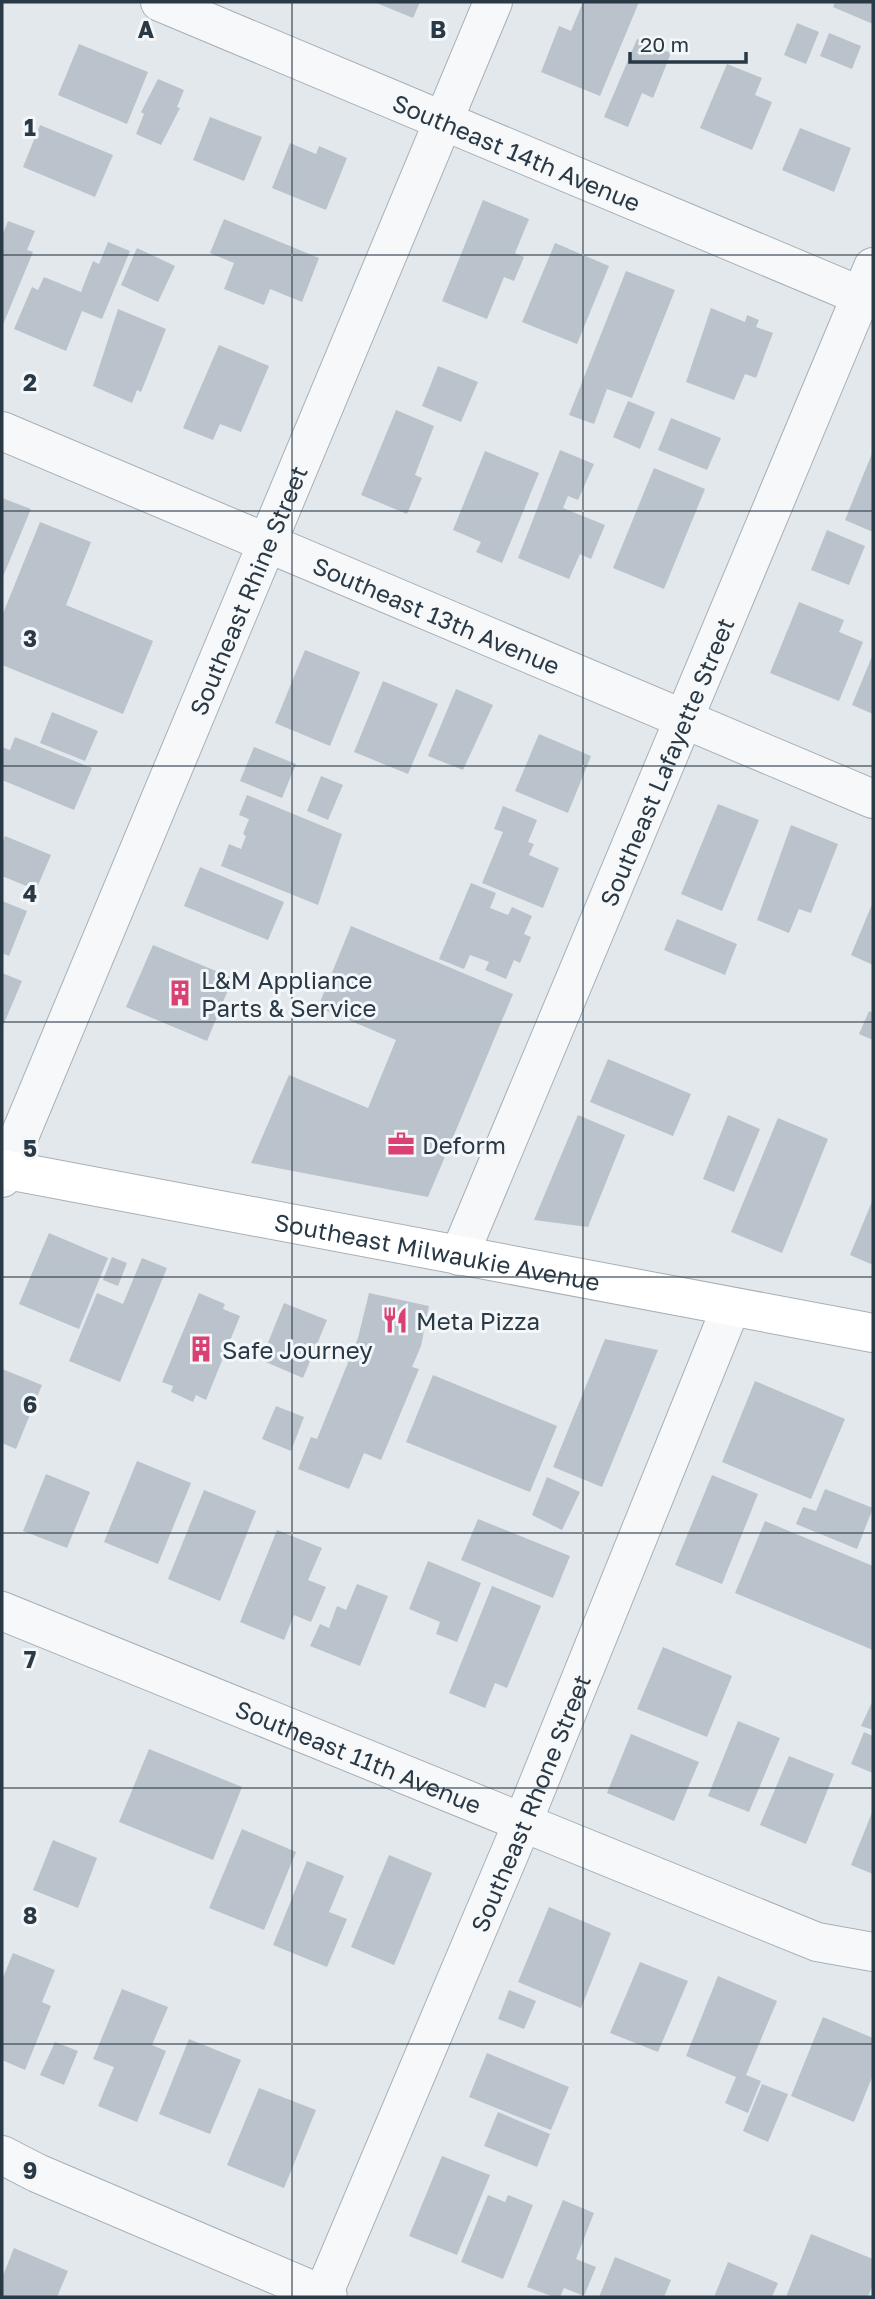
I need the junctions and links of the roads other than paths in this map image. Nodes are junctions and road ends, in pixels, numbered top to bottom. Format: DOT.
graph roads {
  1 [pos="160,2"];
  2 [pos="493,2"];
  3 [pos="444,120"];
  4 [pos="869,288"];
  5 [pos="2,431"];
  6 [pos="266,541"];
  7 [pos="683,720"];
  8 [pos="873,799"];
  9 [pos="3,1172"];
  10 [pos="459,1256"];
  11 [pos="731,1307"];
  12 [pos="873,1333"];
  13 [pos="2,1611"];
  14 [pos="522,1824"];
  15 [pos="873,1952"];
  16 [pos="2,2155"];
  17 [pos="325,2297"];
  1 -- 3 [label="street, Southeast 14th Avenue"];
  2 -- 3 [label="street, Southeast Rhine Street"];
  3 -- 4 [label="street, Southeast 14th Avenue"];
  3 -- 6 [label="street, Southeast Rhine Street"];
  4 -- 7 [label="street, Southeast Lafayette Street"];
  5 -- 6 [label="street, Southeast 13th Avenue"];
  6 -- 7 [label="street, Southeast 13th Avenue"];
  6 -- 9 [label="street, Southeast Rhine Street"];
  7 -- 8 [label="street, Southeast 13th Avenue"];
  7 -- 10 [label="street, Southeast Lafayette Street"];
  9 -- 10 [label="main road, Southeast Milwaukie Avenue"];
  10 -- 11 [label="main road, Southeast Milwaukie Avenue"];
  11 -- 12 [label="main road, Southeast Milwaukie Avenue"];
  11 -- 14 [label="street, Southeast Rhone Street"];
  13 -- 14 [label="street, Southeast 11th Avenue"];
  14 -- 15 [label="street, Southeast 11th Avenue"];
  14 -- 17 [label="street, Southeast Rhone Street"];
  16 -- 17 [label="street"];
}
